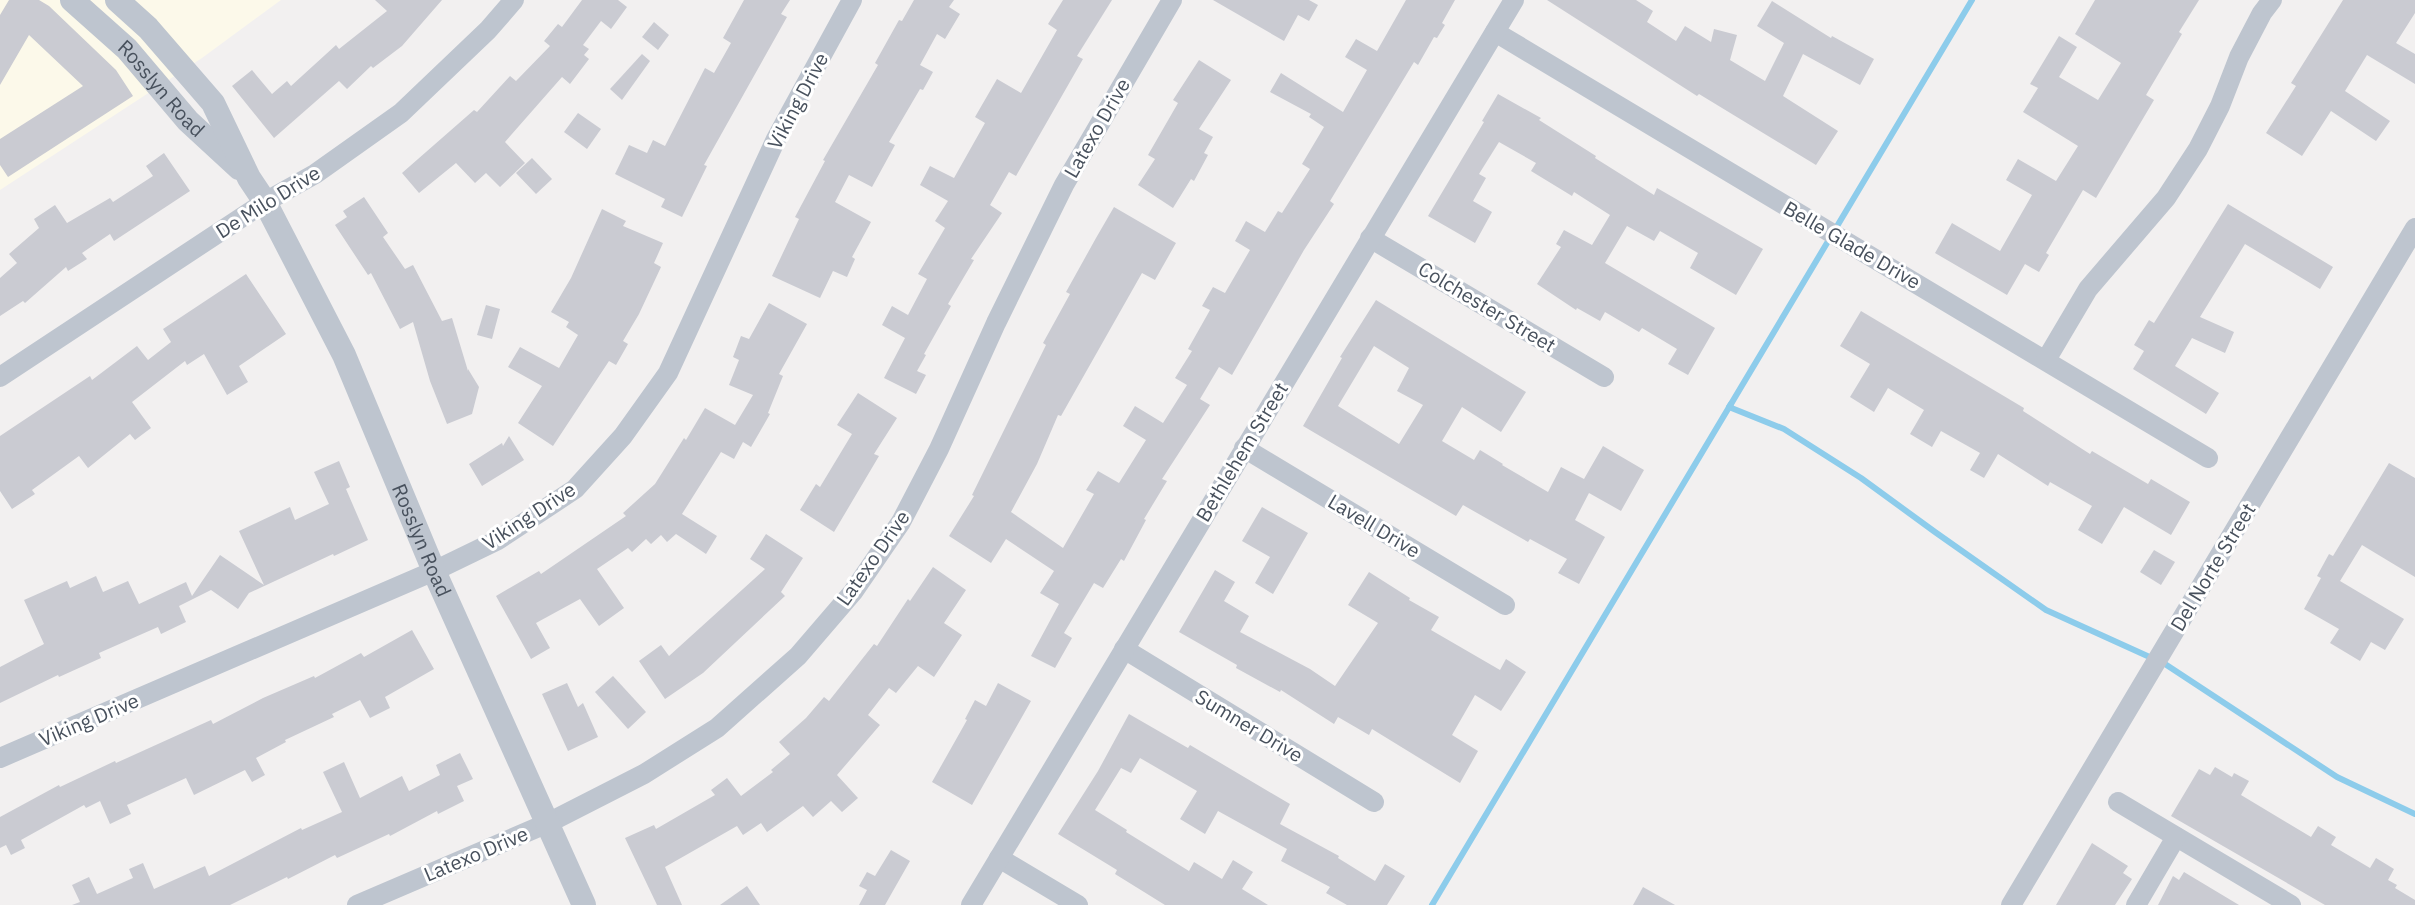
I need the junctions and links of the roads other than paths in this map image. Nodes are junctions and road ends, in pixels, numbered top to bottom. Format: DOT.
graph roads {
  1 [pos="72,0"];
  2 [pos="117,0"];
  3 [pos="514,0"];
  4 [pos="852,0"];
  5 [pos="1172,0"];
  6 [pos="1514,0"];
  7 [pos="2272,0"];
  8 [pos="148,28"];
  9 [pos="1495,32"];
  10 [pos="127,49"];
  11 [pos="249,178"];
  12 [pos="266,202"];
  13 [pos="2415,228"];
  14 [pos="1370,238"];
  15 [pos="2046,360"];
  16 [pos="1604,376"];
  17 [pos="0,377"];
  18 [pos="1244,448"];
  19 [pos="2208,458"];
  20 [pos="434,571"];
  21 [pos="1504,605"];
  22 [pos="1124,649"];
  23 [pos="0,758"];
  24 [pos="1374,802"];
  25 [pos="2118,802"];
  26 [pos="548,823"];
  27 [pos="2176,837"];
  28 [pos="999,858"];
  29 [pos="357,905"];
  30 [pos="584,905"];
  31 [pos="971,905"];
  32 [pos="1078,905"];
  33 [pos="2011,905"];
  34 [pos="2136,905"];
  35 [pos="2291,905"];
  1 -- 10 [label="street, Rosslyn Road"];
  2 -- 8 [label="street, Rosslyn Road"];
  3 -- 12 [label="street, De Milo Drive"];
  4 -- 20 [label="street, Viking Drive"];
  5 -- 26 [label="street, Latexo Drive"];
  6 -- 9 [label="street, Bethlehem Street"];
  7 -- 15 [label="street"];
  8 -- 10 [label="street"];
  8 -- 11 [label="street, Rosslyn Road"];
  9 -- 14 [label="street, Bethlehem Street"];
  9 -- 15 [label="street, Belle Glade Drive"];
  10 -- 11 [label="street, Rosslyn Road"];
  11 -- 12 [label="street, Rosslyn Road"];
  12 -- 17 [label="street, De Milo Drive"];
  12 -- 20 [label="street, Rosslyn Road"];
  13 -- 33 [label="street, Del Norte Street"];
  14 -- 16 [label="street, Colchester Street"];
  14 -- 18 [label="street, Bethlehem Street"];
  15 -- 19 [label="street, Belle Glade Drive"];
  18 -- 21 [label="street, Lavell Drive"];
  18 -- 22 [label="street, Bethlehem Street"];
  20 -- 23 [label="street, Viking Drive"];
  20 -- 26 [label="street, Rosslyn Road"];
  22 -- 24 [label="street, Sumner Drive"];
  22 -- 28 [label="street, Bethlehem Street"];
  25 -- 27 [label="street"];
  26 -- 29 [label="street, Latexo Drive"];
  26 -- 30 [label="street, Rosslyn Road"];
  27 -- 34 [label="street"];
  27 -- 35 [label="street"];
  28 -- 31 [label="street, Bethlehem Street"];
  28 -- 32 [label="street"];
}
